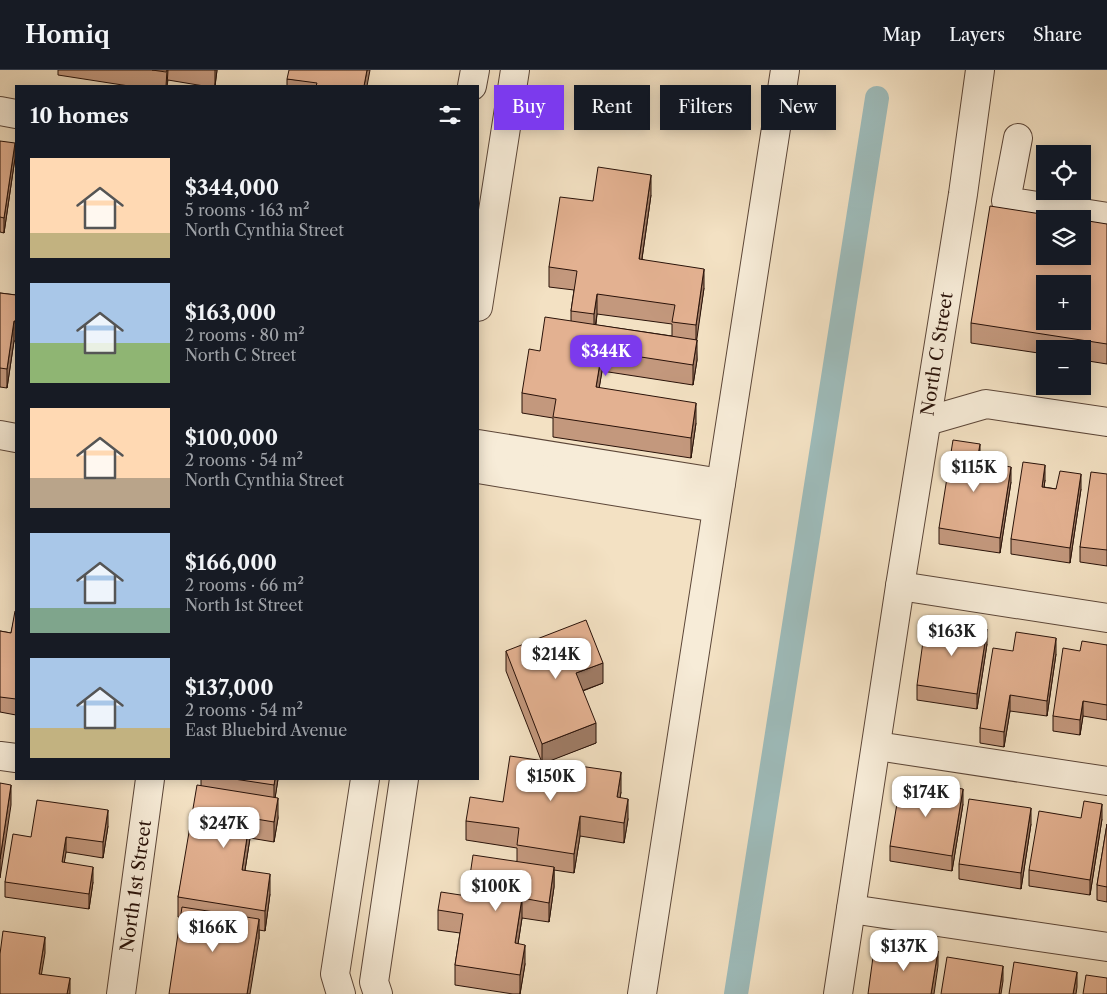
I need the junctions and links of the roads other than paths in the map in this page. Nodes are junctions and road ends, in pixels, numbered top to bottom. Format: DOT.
graph roads {
  1 [pos="475,70"];
  2 [pos="515,70"];
  3 [pos="785,70"];
  4 [pos="980,70"];
  5 [pos="472,85"];
  6 [pos="0,111"];
  7 [pos="15,114"];
  8 [pos="1018,138"];
  9 [pos="963,194"];
  10 [pos="1006,201"];
  11 [pos="1107,217"];
  12 [pos="479,301"];
  13 [pos="927,421"];
  14 [pos="1107,422"];
  15 [pos="0,435"];
  16 [pos="15,438"];
  17 [pos="479,444"];
  18 [pos="479,469"];
  19 [pos="719,495"];
  20 [pos="900,586"];
  21 [pos="1107,618"];
  22 [pos="877,746"];
  23 [pos="0,756"];
  24 [pos="15,758"];
  25 [pos="150,780"];
  26 [pos="365,780"];
  27 [pos="404,780"];
  28 [pos="1107,781"];
  29 [pos="851,908"];
  30 [pos="1107,947"];
  31 [pos="121,994"];
  32 [pos="341,994"];
  33 [pos="378,994"];
  34 [pos="642,994"];
  35 [pos="838,994"];
  1 -- 5 [label="street"];
  2 -- 12 [label="street"];
  3 -- 19 [label="street"];
  4 -- 9 [label="street, North C Street"];
  6 -- 7 [label="street"];
  8 -- 10 [label="street"];
  9 -- 10 [label="street"];
  9 -- 13 [label="street, North C Street"];
  10 -- 11 [label="street"];
  13 -- 14 [label="street"];
  13 -- 20 [label="street, North C Street"];
  15 -- 16 [label="street"];
  17 -- 19 [label="street"];
  18 -- 19 [label="street"];
  19 -- 34 [label="street"];
  20 -- 21 [label="street"];
  20 -- 22 [label="street, North C Street"];
  22 -- 28 [label="street"];
  22 -- 29 [label="street, North C Street"];
  23 -- 24 [label="street"];
  25 -- 31 [label="street, North 1st Street"];
  26 -- 32 [label="street"];
  27 -- 33 [label="street"];
  29 -- 30 [label="street"];
  29 -- 35 [label="street, North C Street"];
}
